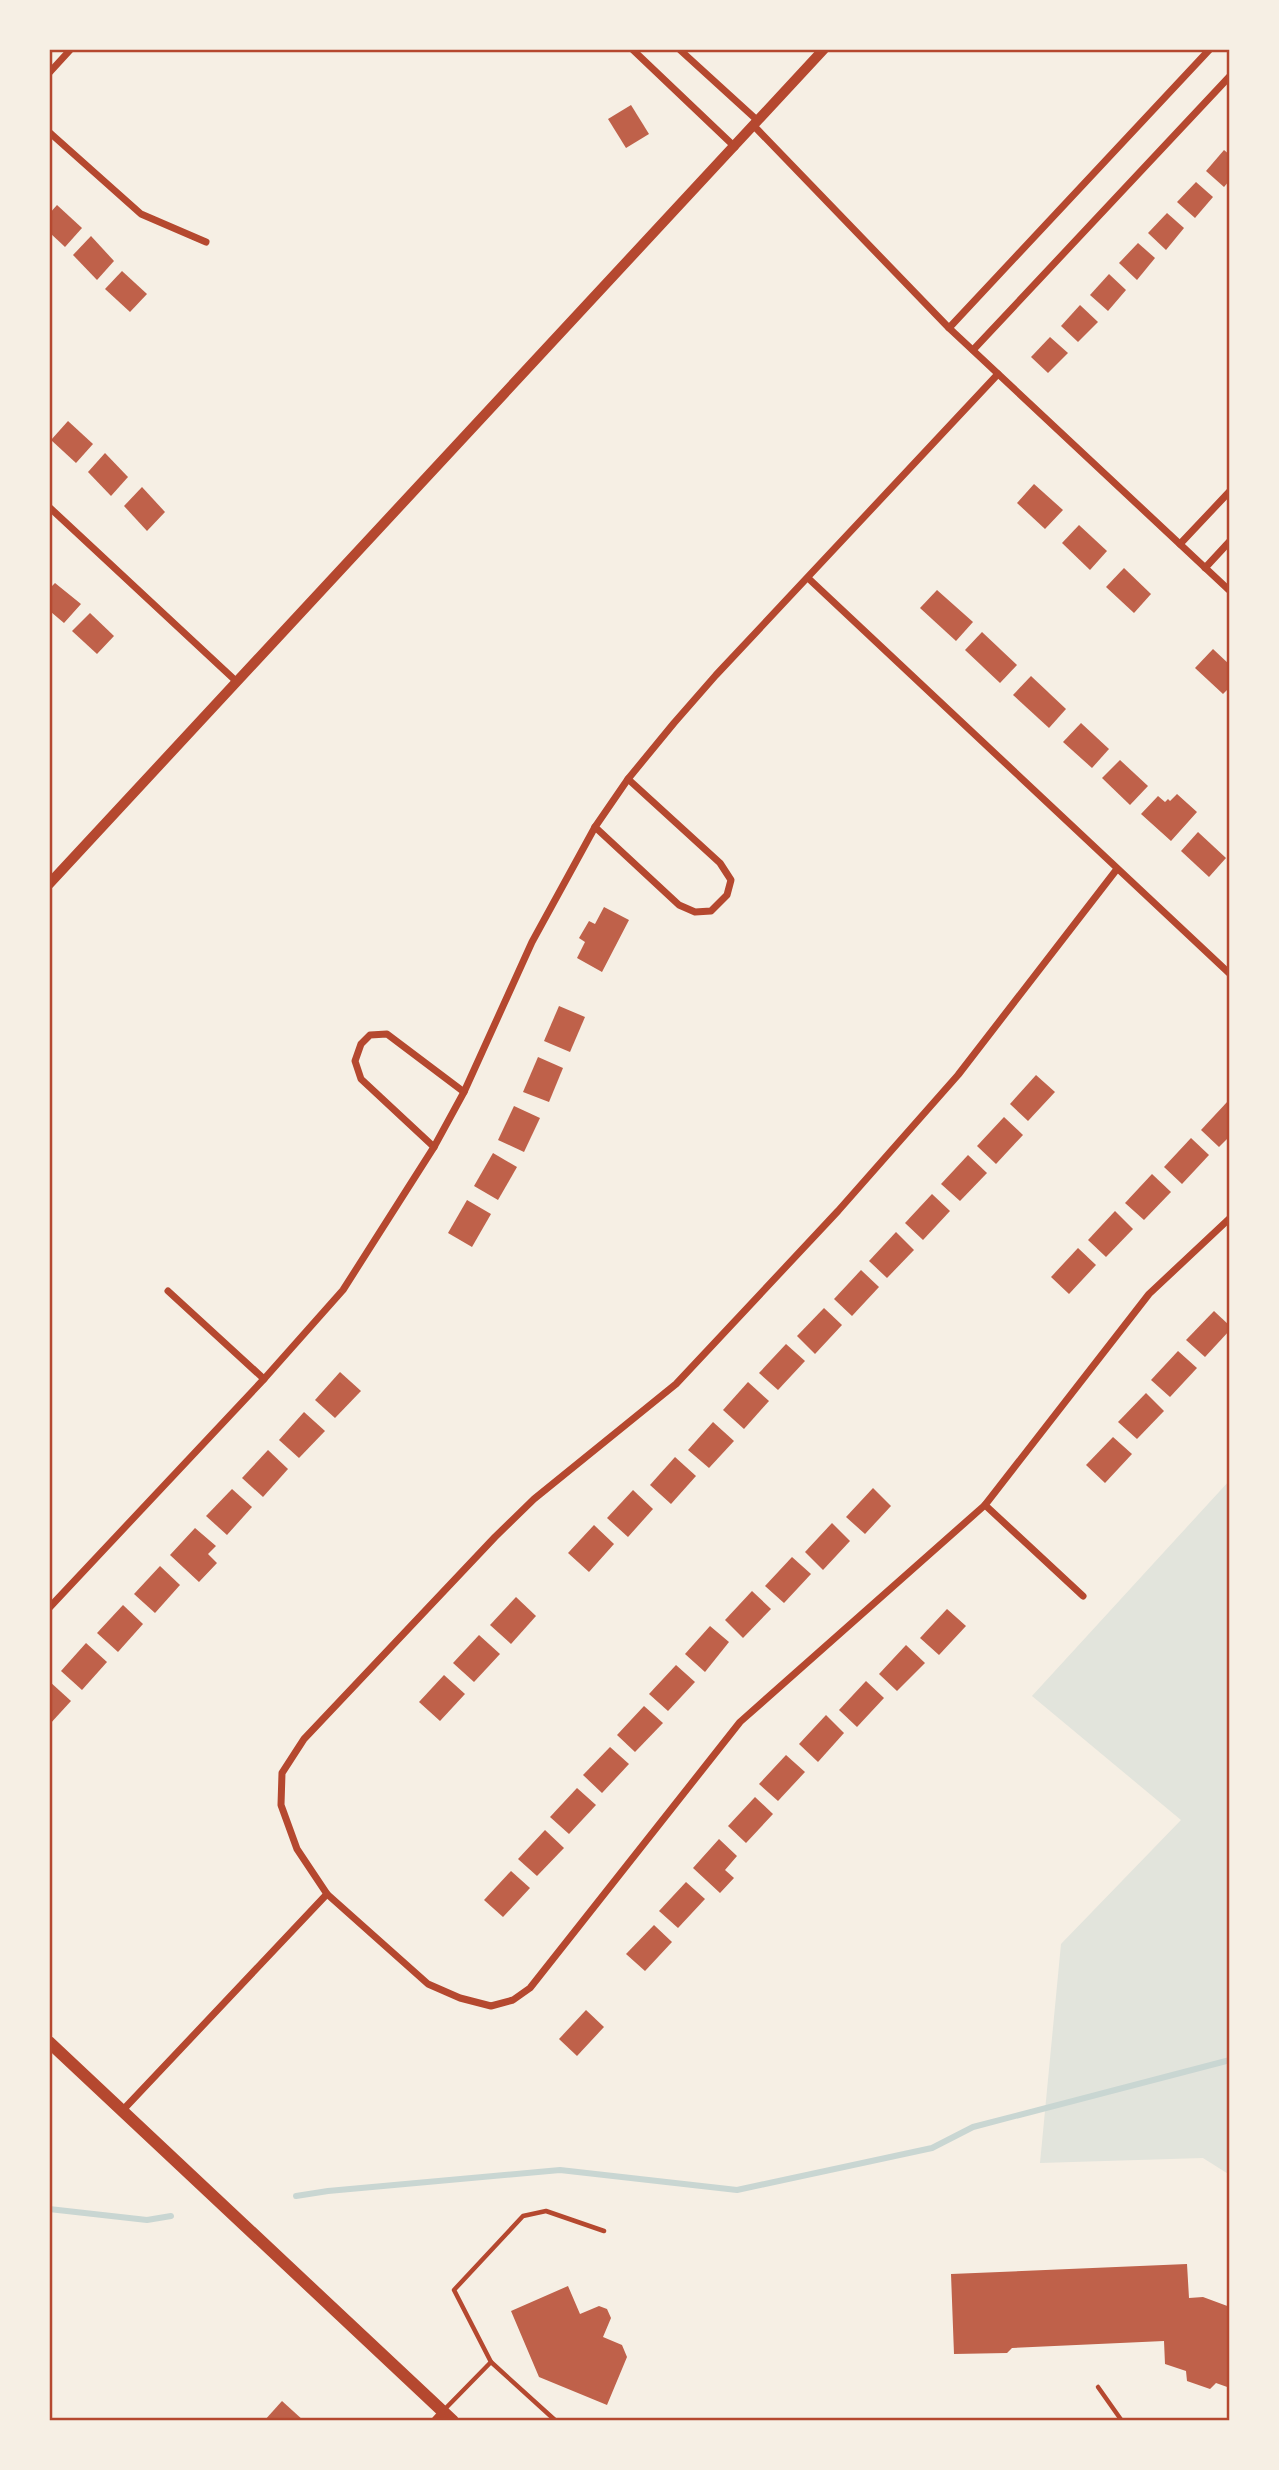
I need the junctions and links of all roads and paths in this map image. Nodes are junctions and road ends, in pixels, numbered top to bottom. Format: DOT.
graph roads {
  1 [pos="71,49"];
  2 [pos="632,49"];
  3 [pos="679,49"];
  4 [pos="824,49"];
  5 [pos="1210,49"];
  6 [pos="49,73"];
  7 [pos="1230,76"];
  8 [pos="756,123"];
  9 [pos="49,132"];
  10 [pos="735,147"];
  11 [pos="206,242"];
  12 [pos="949,328"];
  13 [pos="973,350"];
  14 [pos="998,374"];
  15 [pos="1230,491"];
  16 [pos="49,507"];
  17 [pos="1230,541"];
  18 [pos="1180,544"];
  19 [pos="1205,568"];
  20 [pos="808,578"];
  21 [pos="1230,591"];
  22 [pos="237,682"];
  23 [pos="628,779"];
  24 [pos="595,827"];
  25 [pos="1118,869"];
  26 [pos="49,884"];
  27 [pos="1230,974"];
  28 [pos="464,1092"];
  29 [pos="434,1147"];
  30 [pos="1230,1218"];
  31 [pos="168,1291"];
  32 [pos="264,1379"];
  33 [pos="985,1506"];
  34 [pos="1083,1596"];
  35 [pos="49,1608"];
  36 [pos="327,1894"];
  37 [pos="49,2042"];
  38 [pos="122,2111"];
  39 [pos="604,2231"];
  40 [pos="491,2362"];
  41 [pos="1098,2388"];
  42 [pos="438,2416"];
  43 [pos="453,2421"];
  44 [pos="556,2421"];
  45 [pos="1122,2421"];
  1 -- 6 [label="street"];
  2 -- 10 [label="street"];
  3 -- 8 [label="street"];
  4 -- 8 [label="street"];
  5 -- 12 [label="street"];
  7 -- 13 [label="street"];
  8 -- 10 [label="street"];
  8 -- 12 [label="street"];
  9 -- 11 [label="street"];
  10 -- 22 [label="street"];
  12 -- 13 [label="street"];
  13 -- 14 [label="street"];
  14 -- 18 [label="street"];
  14 -- 20 [label="street"];
  15 -- 18 [label="street"];
  16 -- 22 [label="street"];
  17 -- 19 [label="street"];
  18 -- 19 [label="street"];
  19 -- 21 [label="street"];
  20 -- 23 [label="street"];
  20 -- 25 [label="street"];
  22 -- 26 [label="street"];
  23 -- 24 [label="street"];
  23 -- 24 [label="street"];
  24 -- 28 [label="street"];
  25 -- 27 [label="street"];
  25 -- 36 [label="street"];
  28 -- 29 [label="street"];
  28 -- 29 [label="street"];
  29 -- 32 [label="street"];
  30 -- 33 [label="street"];
  31 -- 32 [label="street"];
  32 -- 35 [label="street"];
  33 -- 34 [label="street"];
  33 -- 36 [label="street"];
  36 -- 38 [label="street"];
  37 -- 38 [label="main road"];
  38 -- 42 [label="main road"];
  39 -- 40 [label="lane"];
  40 -- 42 [label="lane"];
  40 -- 44 [label="lane"];
  41 -- 45 [label="lane"];
  42 -- 43 [label="main road"];
}
